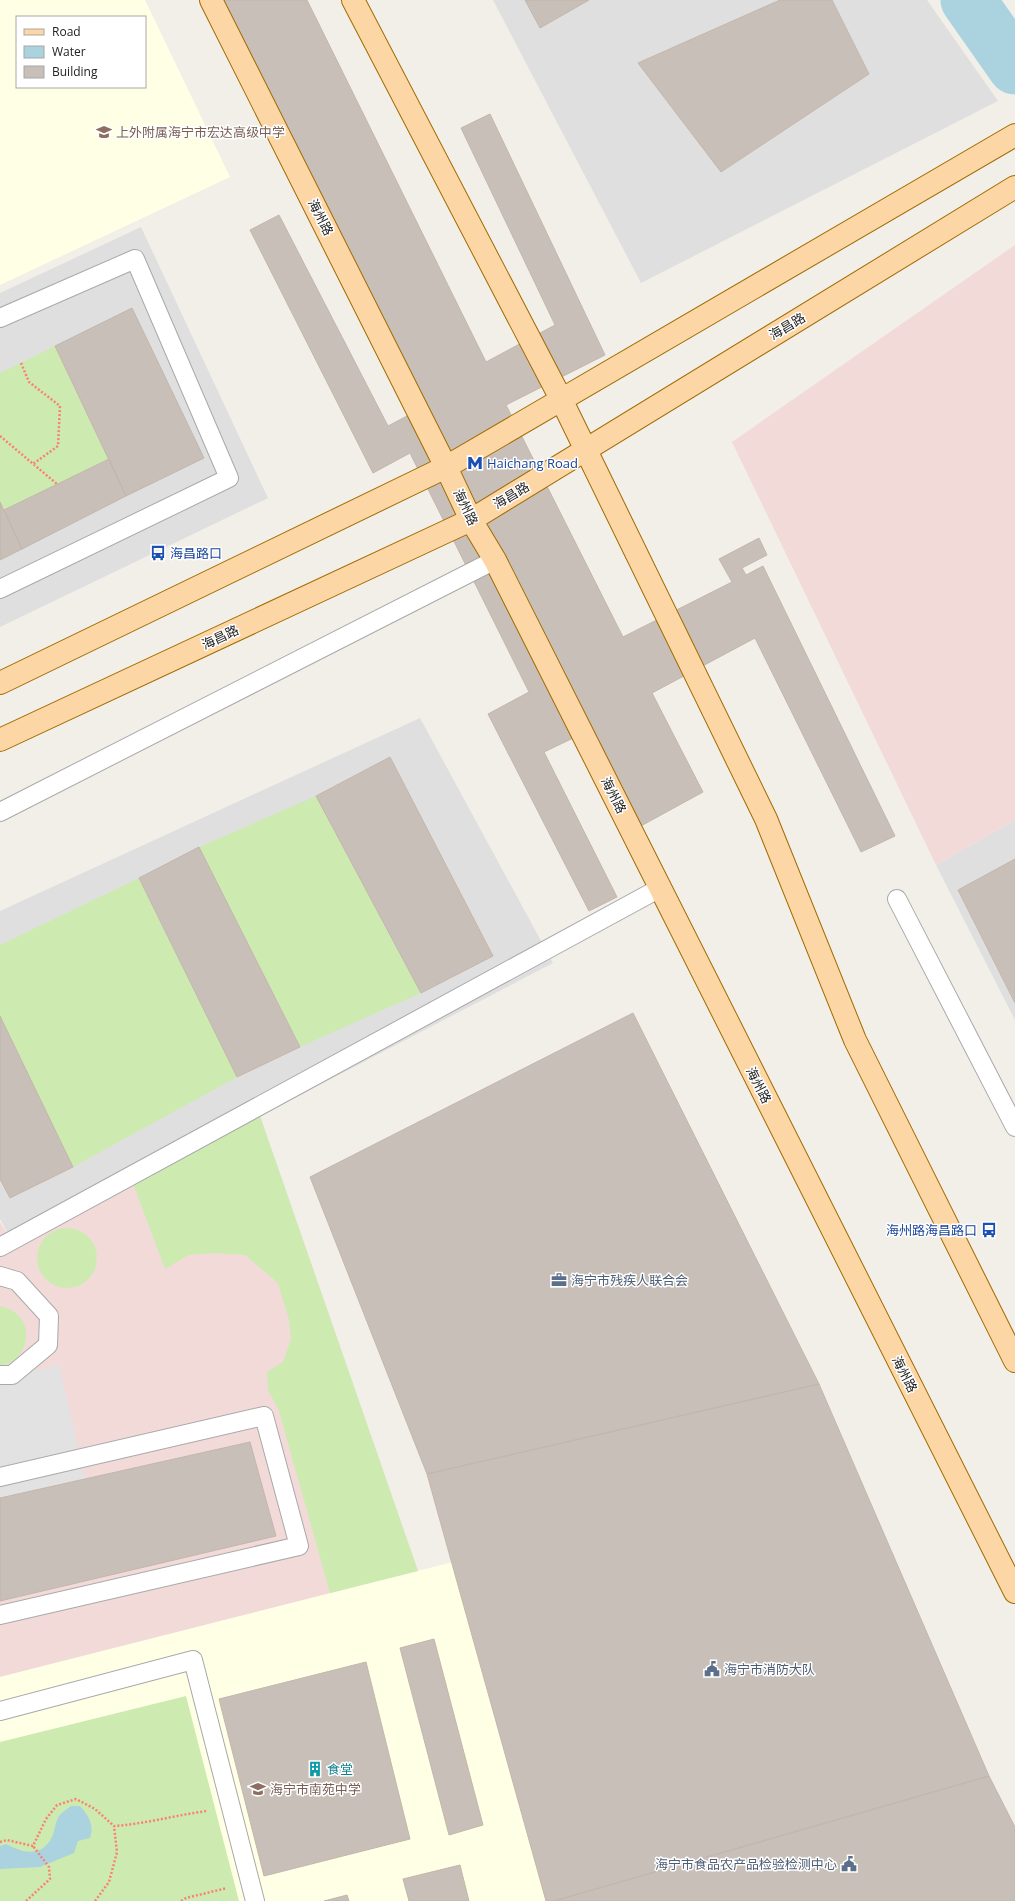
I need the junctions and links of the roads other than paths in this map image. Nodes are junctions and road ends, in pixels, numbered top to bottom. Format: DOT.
graph roads {
  1 [pos="211,0"];
  2 [pos="353,0"];
  3 [pos="1015,135"];
  4 [pos="1015,187"];
  5 [pos="0,318"];
  6 [pos="561,399"];
  7 [pos="586,449"];
  8 [pos="446,467"];
  9 [pos="471,520"];
  10 [pos="495,560"];
  11 [pos="0,590"];
  12 [pos="0,684"];
  13 [pos="0,740"];
  14 [pos="0,812"];
  15 [pos="660,888"];
  16 [pos="897,899"];
  17 [pos="1015,1127"];
  18 [pos="0,1247"];
  19 [pos="0,1276"];
  20 [pos="1015,1361"];
  21 [pos="0,1375"];
  22 [pos="0,1477"];
  23 [pos="1015,1592"];
  24 [pos="0,1615"];
  25 [pos="0,1711"];
  26 [pos="255,1901"];
  1 -- 8 [label="main road, 海州路"];
  2 -- 6 [label="main road"];
  3 -- 6 [label="main road"];
  4 -- 7 [label="main road, 海昌路"];
  5 -- 11 [label="lane"];
  6 -- 7 [label="main road"];
  6 -- 8 [label="main road"];
  7 -- 9 [label="main road, 海昌路"];
  7 -- 20 [label="main road"];
  8 -- 9 [label="main road, 海州路"];
  8 -- 12 [label="main road"];
  9 -- 10 [label="main road, 海州路"];
  9 -- 13 [label="main road, 海昌路"];
  10 -- 14 [label="lane"];
  10 -- 15 [label="main road, 海州路"];
  15 -- 18 [label="lane"];
  15 -- 23 [label="main road, 海州路"];
  16 -- 17 [label="lane"];
  19 -- 21 [label="lane"];
  22 -- 24 [label="lane"];
  25 -- 26 [label="lane"];
}
